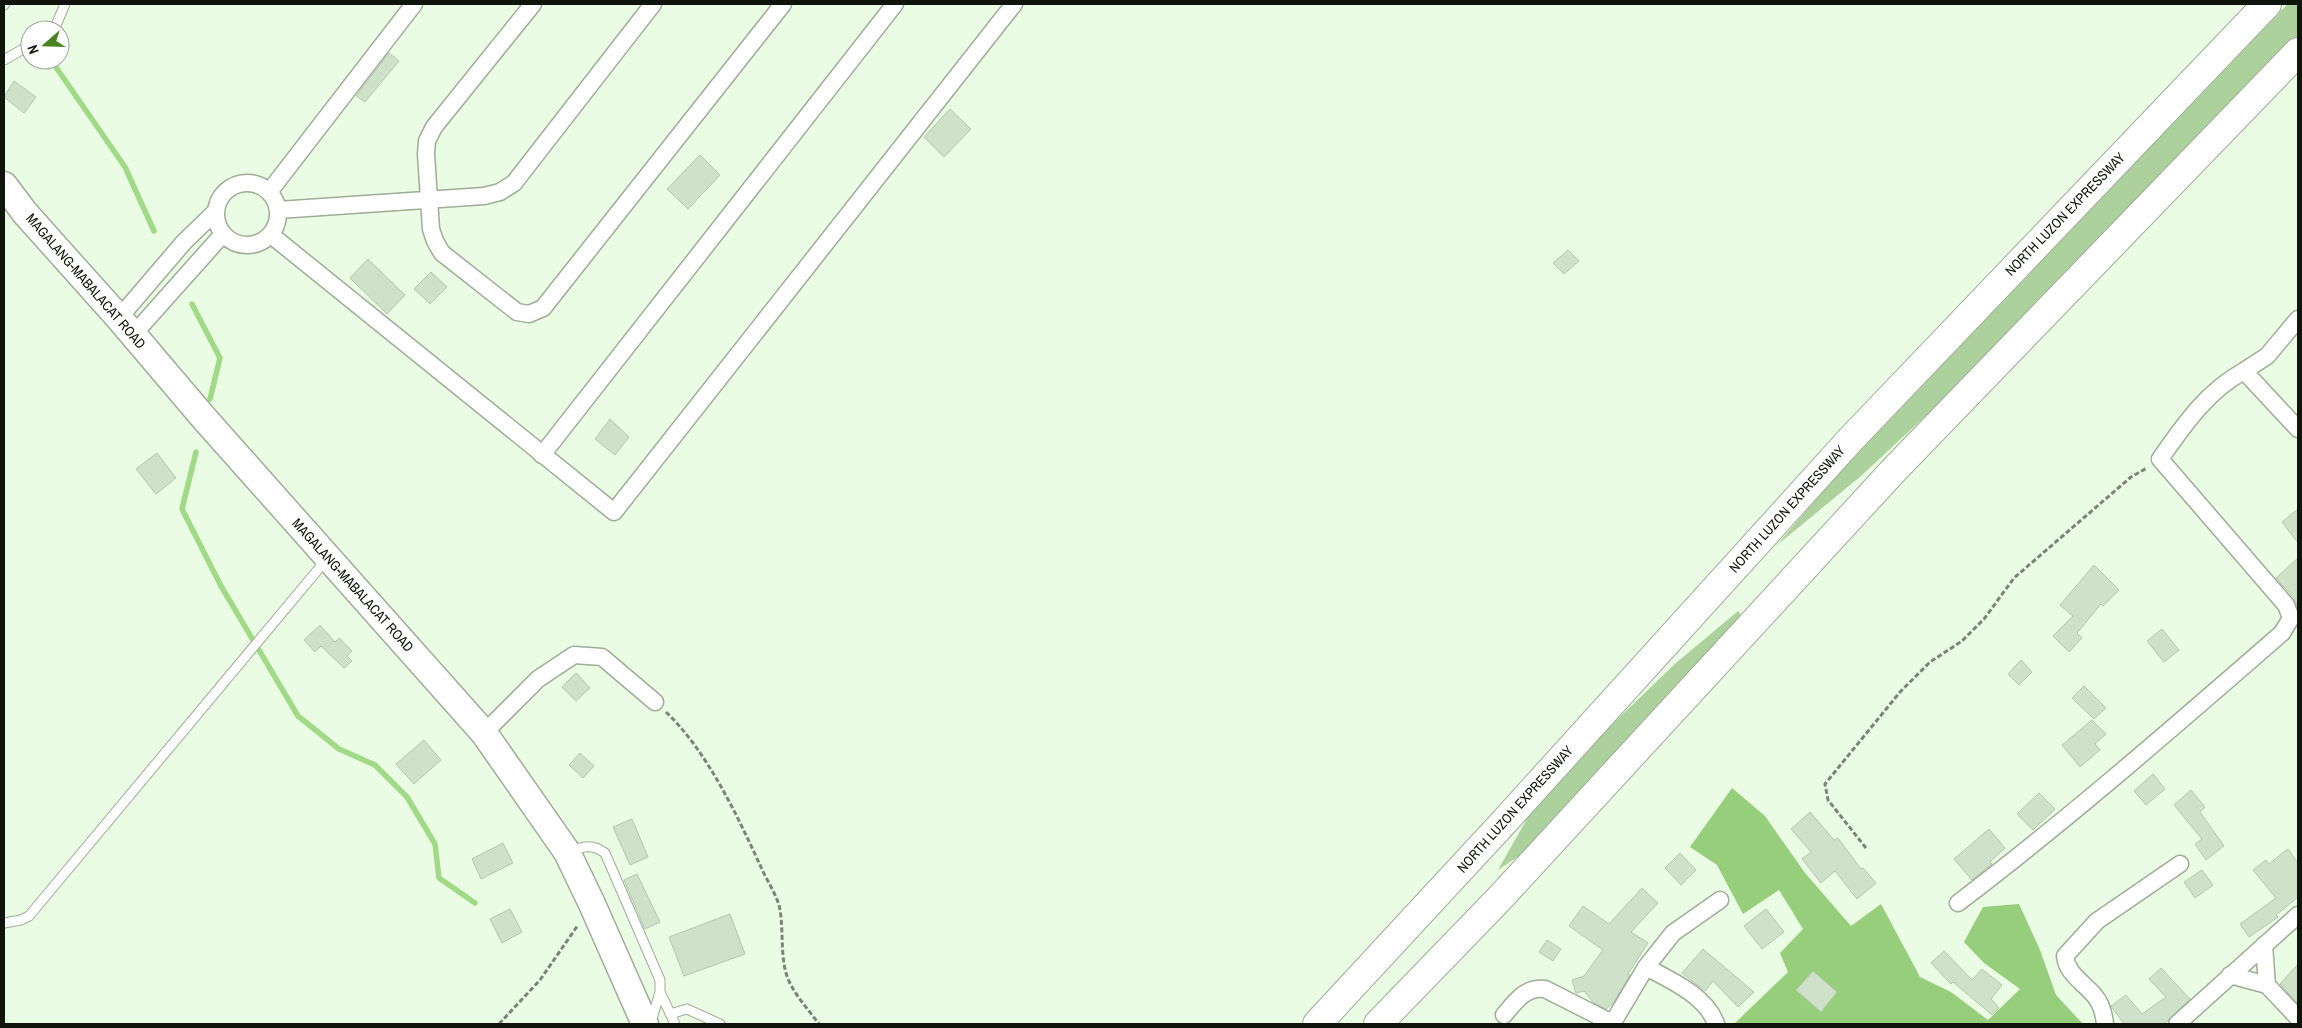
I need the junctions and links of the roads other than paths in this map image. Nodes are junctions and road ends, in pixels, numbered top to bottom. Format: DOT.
graph roads {
  1 [pos="65,4"];
  2 [pos="414,4"];
  3 [pos="533,4"];
  4 [pos="653,4"];
  5 [pos="782,4"];
  6 [pos="895,4"];
  7 [pos="1014,4"];
  8 [pos="2268,4"];
  9 [pos="58,20"];
  10 [pos="20,51"];
  11 [pos="2298,52"];
  12 [pos="4,60"];
  13 [pos="4,185"];
  14 [pos="269,192"];
  15 [pos="430,200"];
  16 [pos="278,210"];
  17 [pos="216,211"];
  18 [pos="223,234"];
  19 [pos="271,235"];
  20 [pos="133,318"];
  21 [pos="2298,319"];
  22 [pos="2244,371"];
  23 [pos="2298,429"];
  24 [pos="542,454"];
  25 [pos="328,557"];
  26 [pos="655,702"];
  27 [pos="484,733"];
  28 [pos="566,852"];
  29 [pos="2180,864"];
  30 [pos="1720,900"];
  31 [pos="1958,903"];
  32 [pos="2298,915"];
  33 [pos="4,923"];
  34 [pos="2264,945"];
  35 [pos="1646,967"];
  36 [pos="2230,975"];
  37 [pos="2267,985"];
  38 [pos="660,992"];
  39 [pos="670,1014"];
  40 [pos="1504,1015"];
  41 [pos="2298,1018"];
  42 [pos="645,1024"];
  43 [pos="650,1024"];
  44 [pos="675,1024"];
  45 [pos="720,1024"];
  46 [pos="1317,1024"];
  47 [pos="1378,1024"];
  48 [pos="1613,1024"];
  49 [pos="1716,1024"];
  50 [pos="2105,1024"];
  51 [pos="2177,1024"];
  1 -- 9 [label="lane"];
  2 -- 14 [label="street"];
  3 -- 15 [label="street"];
  4 -- 15 [label="street"];
  5 -- 15 [label="street"];
  6 -- 24 [label="street"];
  7 -- 24 [label="street"];
  8 -- 46 [label="highway, NORTH LUZON EXPRESSWAY"];
  10 -- 12 [label="lane"];
  11 -- 47 [label="highway"];
  13 -- 20 [label="main road, MAGALANG-MABALACAT ROAD"];
  14 -- 16 [label="street"];
  14 -- 17 [label="street"];
  15 -- 16 [label="street"];
  16 -- 19 [label="street"];
  17 -- 18 [label="street"];
  17 -- 20 [label="street"];
  18 -- 19 [label="street"];
  18 -- 20 [label="street"];
  19 -- 24 [label="street"];
  20 -- 25 [label="main road, MAGALANG-MABALACAT ROAD"];
  21 -- 22 [label="street"];
  22 -- 23 [label="street"];
  22 -- 31 [label="street"];
  25 -- 27 [label="main road, MAGALANG-MABALACAT ROAD"];
  25 -- 33 [label="lane"];
  26 -- 27 [label="street"];
  27 -- 28 [label="main road, MAGALANG-MABALACAT ROAD"];
  28 -- 38 [label="lane"];
  28 -- 42 [label="main road, MAGALANG-MABALACAT ROAD"];
  29 -- 50 [label="street"];
  30 -- 35 [label="street"];
  32 -- 34 [label="street"];
  34 -- 36 [label="street"];
  34 -- 37 [label="street"];
  35 -- 48 [label="street"];
  35 -- 49 [label="street"];
  36 -- 37 [label="street"];
  36 -- 51 [label="street"];
  37 -- 41 [label="street"];
  38 -- 39 [label="lane"];
  38 -- 43 [label="lane"];
  39 -- 44 [label="lane"];
  39 -- 45 [label="lane"];
  40 -- 48 [label="street"];
}
